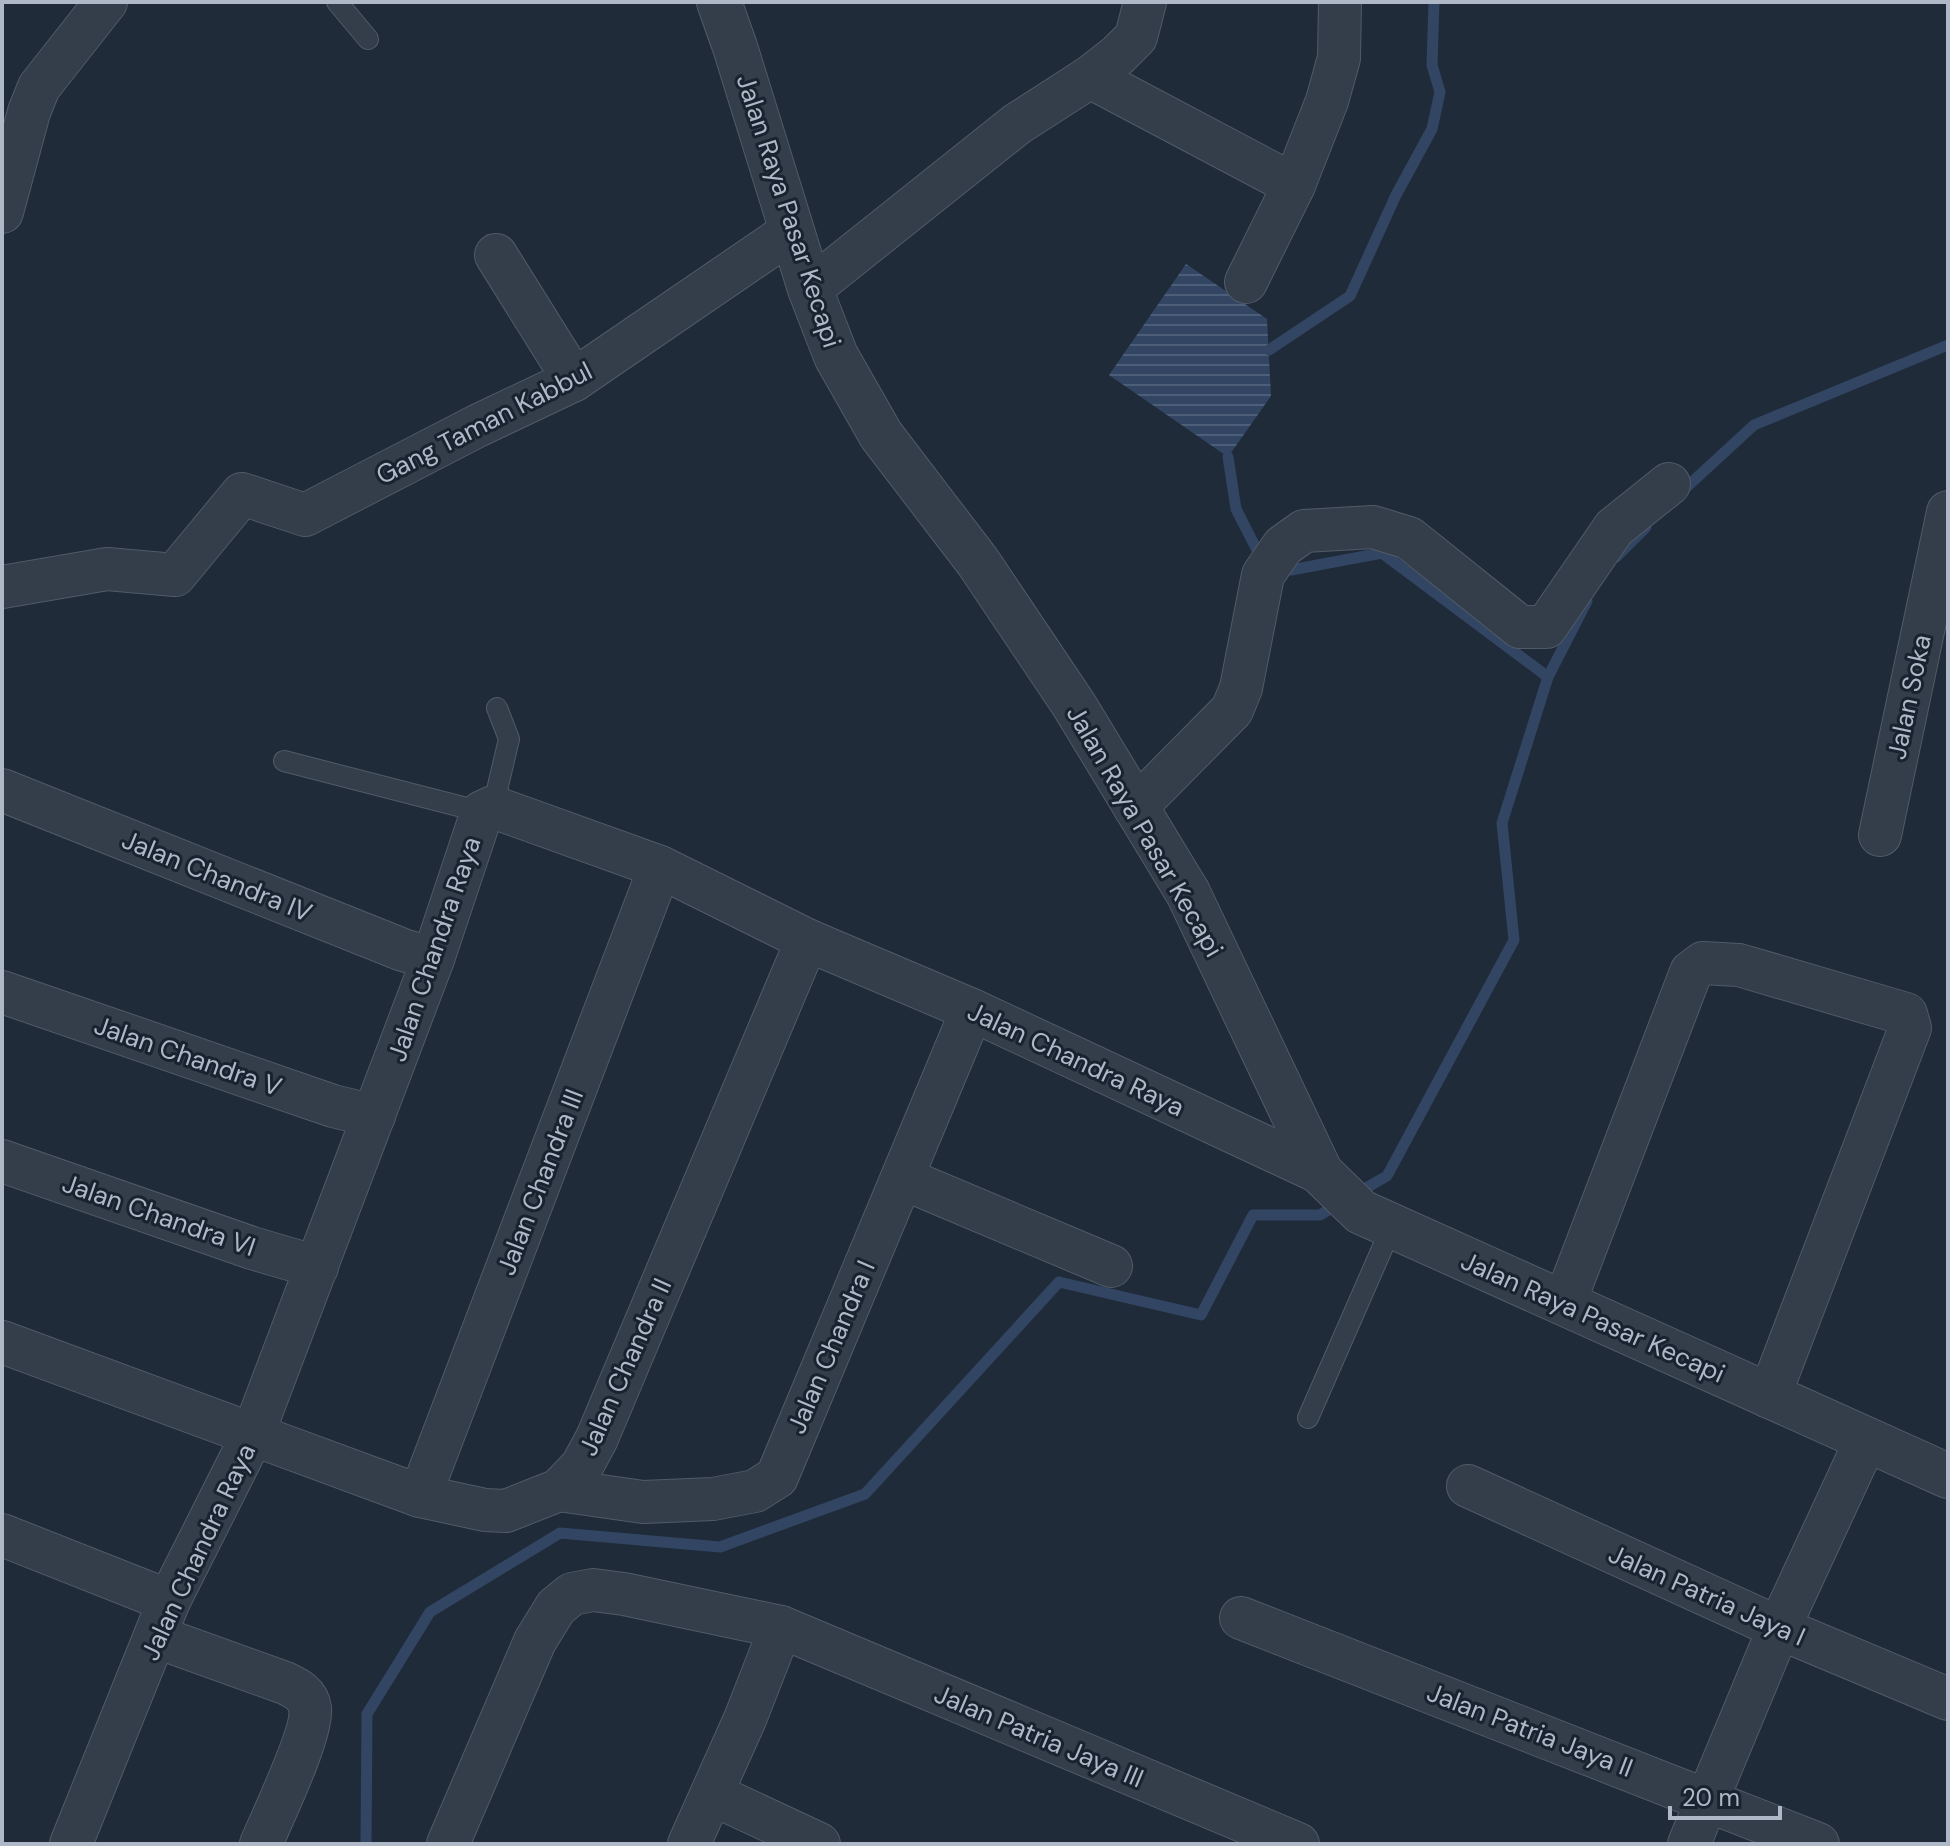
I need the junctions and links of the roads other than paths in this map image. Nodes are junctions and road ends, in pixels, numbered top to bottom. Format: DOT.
graph roads {
  1 [pos="106,2"];
  2 [pos="337,2"];
  3 [pos="719,2"];
  4 [pos="1145,2"];
  5 [pos="1340,2"];
  6 [pos="368,39"];
  7 [pos="1090,77"];
  8 [pos="1294,185"];
  9 [pos="2,212"];
  10 [pos="792,231"];
  11 [pos="496,255"];
  12 [pos="1246,282"];
  13 [pos="810,289"];
  14 [pos="574,380"];
  15 [pos="1669,484"];
  16 [pos="1948,512"];
  17 [pos="2,587"];
  18 [pos="497,708"];
  19 [pos="284,761"];
  20 [pos="2,790"];
  21 [pos="1135,808"];
  22 [pos="487,810"];
  23 [pos="1880,835"];
  24 [pos="660,867"];
  25 [pos="807,940"];
  26 [pos="433,959"];
  27 [pos="2,992"];
  28 [pos="972,1010"];
  29 [pos="374,1116"];
  30 [pos="2,1161"];
  31 [pos="902,1178"];
  32 [pos="1351,1199"];
  33 [pos="1111,1266"];
  34 [pos="317,1267"];
  35 [pos="1564,1304"];
  36 [pos="2,1342"];
  37 [pos="1769,1397"];
  38 [pos="1308,1418"];
  39 [pos="253,1434"];
  40 [pos="1866,1440"];
  41 [pos="1948,1476"];
  42 [pos="1468,1486"];
  43 [pos="559,1490"];
  44 [pos="420,1496"];
  45 [pos="2,1535"];
  46 [pos="1241,1618"];
  47 [pos="163,1619"];
  48 [pos="781,1627"];
  49 [pos="1779,1628"];
  50 [pos="1948,1699"];
  51 [pos="712,1794"];
  52 [pos="1708,1800"];
  53 [pos="71,1844"];
  54 [pos="261,1844"];
  55 [pos="448,1844"];
  56 [pos="689,1844"];
  57 [pos="819,1844"];
  58 [pos="1298,1844"];
  59 [pos="1689,1844"];
  60 [pos="1818,1844"];
  1 -- 9 [label="street"];
  2 -- 6 [label="lane"];
  3 -- 10 [label="street, Jalan Raya Pasar Kecapi"];
  4 -- 7 [label="street"];
  5 -- 8 [label="street"];
  7 -- 8 [label="street"];
  7 -- 13 [label="street"];
  8 -- 12 [label="street"];
  10 -- 13 [label="street, Jalan Raya Pasar Kecapi"];
  10 -- 14 [label="street, Gang Taman Kabbul"];
  11 -- 14 [label="street"];
  13 -- 21 [label="street, Jalan Raya Pasar Kecapi"];
  14 -- 17 [label="street, Gang Taman Kabbul"];
  15 -- 21 [label="street"];
  16 -- 23 [label="street, Jalan Soka"];
  18 -- 22 [label="lane"];
  19 -- 22 [label="lane"];
  20 -- 26 [label="street, Jalan Chandra IV"];
  21 -- 32 [label="street, Jalan Raya Pasar Kecapi"];
  22 -- 24 [label="street, Jalan Chandra Raya"];
  22 -- 26 [label="street, Jalan Chandra Raya"];
  24 -- 25 [label="street, Jalan Chandra Raya"];
  24 -- 44 [label="street, Jalan Chandra III"];
  25 -- 28 [label="street, Jalan Chandra Raya"];
  25 -- 43 [label="street, Jalan Chandra II"];
  26 -- 29 [label="street, Jalan Chandra Raya"];
  27 -- 29 [label="street, Jalan Chandra V"];
  28 -- 31 [label="street, Jalan Chandra I"];
  28 -- 32 [label="street, Jalan Chandra Raya"];
  29 -- 34 [label="street, Jalan Chandra Raya"];
  30 -- 34 [label="street, Jalan Chandra VI"];
  31 -- 33 [label="street"];
  31 -- 43 [label="street, Jalan Chandra I"];
  32 -- 35 [label="street, Jalan Raya Pasar Kecapi"];
  32 -- 38 [label="lane"];
  34 -- 39 [label="street, Jalan Chandra Raya"];
  35 -- 37 [label="street, Jalan Raya Pasar Kecapi"];
  35 -- 37 [label="street"];
  36 -- 39 [label="street, Jalan Chandra II"];
  37 -- 40 [label="street, Jalan Raya Pasar Kecapi"];
  39 -- 44 [label="street, Jalan Chandra II"];
  39 -- 47 [label="street, Jalan Chandra Raya"];
  40 -- 41 [label="street, Jalan Raya Pasar Kecapi"];
  40 -- 49 [label="street"];
  42 -- 49 [label="street, Jalan Patria Jaya I"];
  43 -- 44 [label="street, Jalan Chandra II"];
  45 -- 47 [label="street"];
  46 -- 52 [label="street, Jalan Patria Jaya II"];
  47 -- 53 [label="street, Jalan Chandra Raya"];
  47 -- 54 [label="street"];
  48 -- 51 [label="street"];
  48 -- 55 [label="street, Jalan Patria Jaya III"];
  48 -- 58 [label="street, Jalan Patria Jaya III"];
  49 -- 50 [label="street, Jalan Patria Jaya I"];
  49 -- 52 [label="street"];
  51 -- 56 [label="street"];
  51 -- 57 [label="street"];
  52 -- 59 [label="street"];
  52 -- 60 [label="street, Jalan Patria Jaya II"];
}
